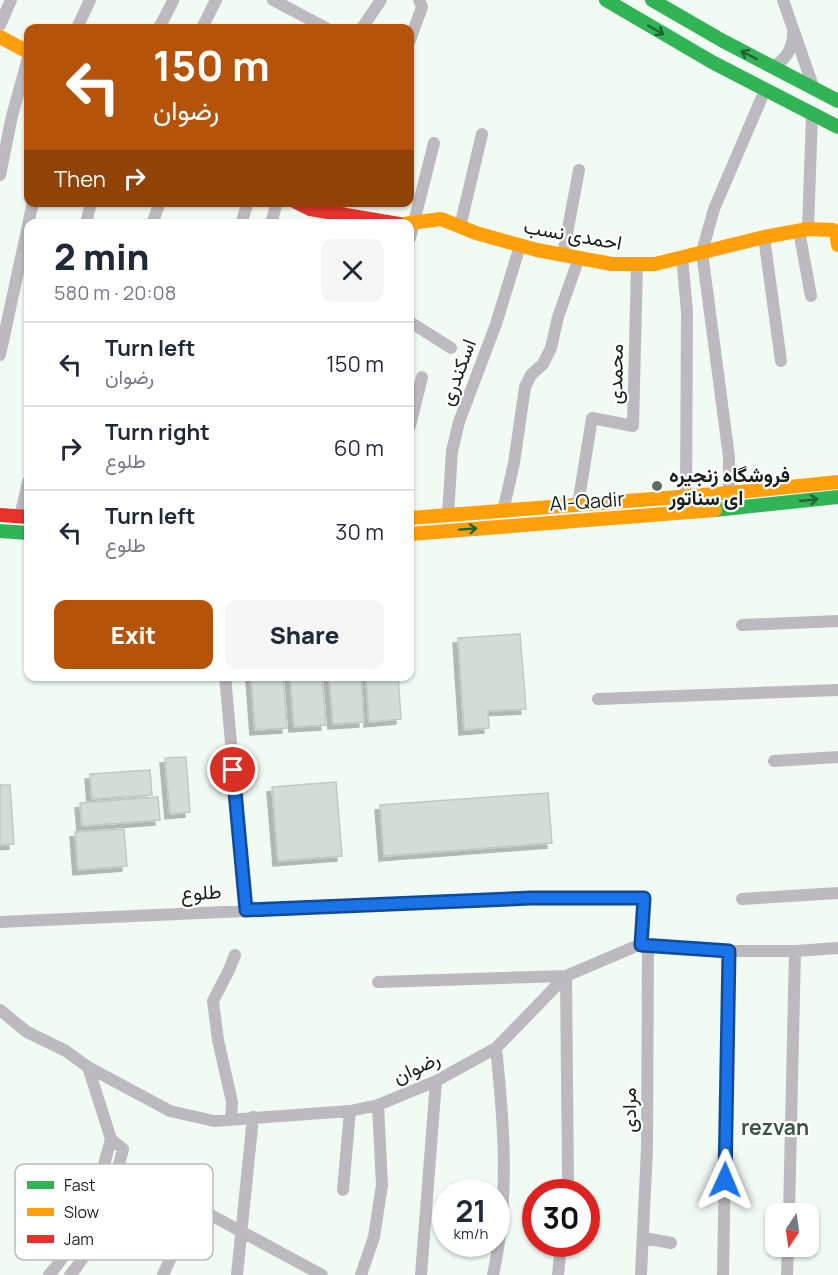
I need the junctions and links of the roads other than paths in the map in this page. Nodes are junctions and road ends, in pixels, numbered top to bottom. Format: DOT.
graph roads {
  1 [pos="12,0"];
  2 [pos="90,0"];
  3 [pos="216,0"];
  4 [pos="273,0"];
  5 [pos="381,0"];
  6 [pos="420,0"];
  7 [pos="606,0"];
  8 [pos="651,0"];
  9 [pos="783,0"];
  10 [pos="173,1"];
  11 [pos="79,24"];
  12 [pos="161,24"];
  13 [pos="204,24"];
  14 [pos="318,24"];
  15 [pos="365,24"];
  16 [pos="0,25"];
  17 [pos="793,26"];
  18 [pos="414,29"];
  19 [pos="0,37"];
  20 [pos="24,50"];
  21 [pos="772,67"];
  22 [pos="24,72"];
  23 [pos="814,88"];
  24 [pos="765,90"];
  25 [pos="838,101"];
  26 [pos="812,114"];
  27 [pos="838,127"];
  28 [pos="482,134"];
  29 [pos="434,143"];
  30 [pos="579,170"];
  31 [pos="0,175"];
  32 [pos="414,198"];
  33 [pos="306,207"];
  34 [pos="338,214"];
  35 [pos="375,219"];
  36 [pos="414,222"];
  37 [pos="460,227"];
  38 [pos="803,230"];
  39 [pos="764,237"];
  40 [pos="24,244"];
  41 [pos="838,245"];
  42 [pos="520,246"];
  43 [pos="702,252"];
  44 [pos="562,255"];
  45 [pos="681,257"];
  46 [pos="579,258"];
  47 [pos="637,264"];
  48 [pos="811,296"];
  49 [pos="414,325"];
  50 [pos="451,348"];
  51 [pos="0,355"];
  52 [pos="781,361"];
  53 [pos="422,376"];
  54 [pos="414,409"];
  55 [pos="838,482"];
  56 [pos="729,493"];
  57 [pos="686,497"];
  58 [pos="838,497"];
  59 [pos="578,505"];
  60 [pos="503,511"];
  61 [pos="0,515"];
  62 [pos="448,515"];
  63 [pos="24,517"];
  64 [pos="414,518"];
  65 [pos="0,531"];
  66 [pos="24,533"];
  67 [pos="414,534"];
  68 [pos="838,621"];
  69 [pos="742,625"];
  70 [pos="225,681"];
  71 [pos="838,690"];
  72 [pos="598,699"];
  73 [pos="838,757"];
  74 [pos="774,761"];
  75 [pos="838,892"];
  76 [pos="742,899"];
  77 [pos="246,910"];
  78 [pos="0,922"];
  79 [pos="644,945"];
  80 [pos="838,948"];
  81 [pos="729,951"];
  82 [pos="795,951"];
  83 [pos="235,955"];
  84 [pos="566,976"];
  85 [pos="378,982"];
  86 [pos="0,1010"];
  87 [pos="496,1048"];
  88 [pos="88,1067"];
  89 [pos="436,1081"];
  90 [pos="378,1105"];
  91 [pos="350,1111"];
  92 [pos="253,1117"];
  93 [pos="231,1119"];
  94 [pos="111,1140"];
  95 [pos="105,1164"];
  96 [pos="119,1164"];
  97 [pos="568,1179"];
  98 [pos="343,1190"];
  99 [pos="789,1203"];
  100 [pos="213,1216"];
  101 [pos="243,1231"];
  102 [pos="644,1238"];
  103 [pos="670,1243"];
  104 [pos="560,1257"];
  105 [pos="788,1257"];
  106 [pos="62,1260"];
  107 [pos="81,1260"];
  108 [pos="170,1260"];
  109 [pos="49,1275"];
  110 [pos="70,1275"];
  111 [pos="163,1275"];
  112 [pos="237,1275"];
  113 [pos="322,1275"];
  114 [pos="361,1275"];
  115 [pos="420,1275"];
  116 [pos="493,1275"];
  117 [pos="558,1275"];
  118 [pos="641,1275"];
  119 [pos="723,1275"];
  120 [pos="787,1275"];
  1 -- 16 [label="street"];
  2 -- 11 [label="street"];
  3 -- 13 [label="street"];
  4 -- 14 [label="street"];
  5 -- 15 [label="street"];
  6 -- 18 [label="street"];
  7 -- 24 [label="main road, one-way"];
  21 -- 8 [label="main road, one-way"];
  9 -- 17 [label="street"];
  10 -- 12 [label="street"];
  17 -- 21 [label="street"];
  17 -- 23 [label="street"];
  19 -- 20 [label="main road"];
  21 -- 23 [label="main road"];
  22 -- 31 [label="street"];
  23 -- 25 [label="main road"];
  24 -- 26 [label="main road"];
  24 -- 43 [label="street"];
  26 -- 27 [label="main road"];
  26 -- 38 [label="street"];
  28 -- 37 [label="street"];
  29 -- 32 [label="street"];
  30 -- 44 [label="street"];
  33 -- 34 [label="main road, احمدی نسب"];
  34 -- 35 [label="main road, احمدی نسب"];
  36 -- 37 [label="main road, احمدی نسب"];
  37 -- 42 [label="main road, احمدی نسب"];
  38 -- 39 [label="main road, احمدی نسب"];
  38 -- 41 [label="main road, احمدی نسب"];
  38 -- 48 [label="street"];
  39 -- 43 [label="main road, احمدی نسب"];
  39 -- 52 [label="street"];
  40 -- 51 [label="street"];
  42 -- 44 [label="main road, احمدی نسب"];
  42 -- 62 [label="street, اسکندری"];
  43 -- 45 [label="main road, احمدی نسب"];
  43 -- 56 [label="street"];
  44 -- 46 [label="main road, احمدی نسب"];
  45 -- 47 [label="main road, احمدی نسب"];
  45 -- 57 [label="street"];
  46 -- 47 [label="main road, احمدی نسب"];
  46 -- 60 [label="street"];
  47 -- 59 [label="street, محمدی"];
  49 -- 50 [label="street"];
  53 -- 54 [label="street"];
  55 -- 56 [label="main road, Al-Qadir"];
  56 -- 57 [label="main road, Al-Qadir"];
  57 -- 59 [label="main road, Al-Qadir"];
  67 -- 58 [label="main road, Al-Qadir, one-way"];
  59 -- 60 [label="main road, Al-Qadir"];
  60 -- 62 [label="main road, Al-Qadir"];
  61 -- 63 [label="main road"];
  62 -- 64 [label="main road, Al-Qadir"];
  65 -- 66 [label="main road"];
  68 -- 69 [label="street"];
  70 -- 77 [label="street"];
  71 -- 72 [label="street"];
  73 -- 74 [label="street"];
  75 -- 76 [label="street"];
  77 -- 78 [label="street, طلوع"];
  77 -- 79 [label="street, طلوع"];
  79 -- 81 [label="street, رضوان"];
  79 -- 84 [label="street, رضوان"];
  79 -- 102 [label="street, مرادی"];
  80 -- 82 [label="street, رضوان"];
  81 -- 82 [label="street, رضوان"];
  81 -- 119 [label="street"];
  82 -- 99 [label="street"];
  83 -- 93 [label="street"];
  84 -- 85 [label="street"];
  84 -- 87 [label="street, رضوان"];
  84 -- 97 [label="street"];
  86 -- 88 [label="street, رضوان"];
  87 -- 89 [label="street, رضوان"];
  87 -- 116 [label="street"];
  88 -- 93 [label="street, رضوان"];
  88 -- 94 [label="street"];
  89 -- 90 [label="street, رضوان"];
  89 -- 115 [label="street"];
  90 -- 91 [label="street, رضوان"];
  90 -- 114 [label="street"];
  91 -- 92 [label="street, رضوان"];
  91 -- 98 [label="street"];
  92 -- 93 [label="street, رضوان"];
  92 -- 101 [label="street"];
  94 -- 95 [label="street"];
  94 -- 96 [label="street"];
  100 -- 101 [label="street"];
  101 -- 112 [label="street"];
  101 -- 113 [label="street"];
  102 -- 103 [label="street"];
  102 -- 118 [label="street, مرادی"];
  104 -- 117 [label="street"];
  105 -- 120 [label="street"];
  106 -- 109 [label="street"];
  107 -- 110 [label="street"];
  108 -- 111 [label="street"];
}
